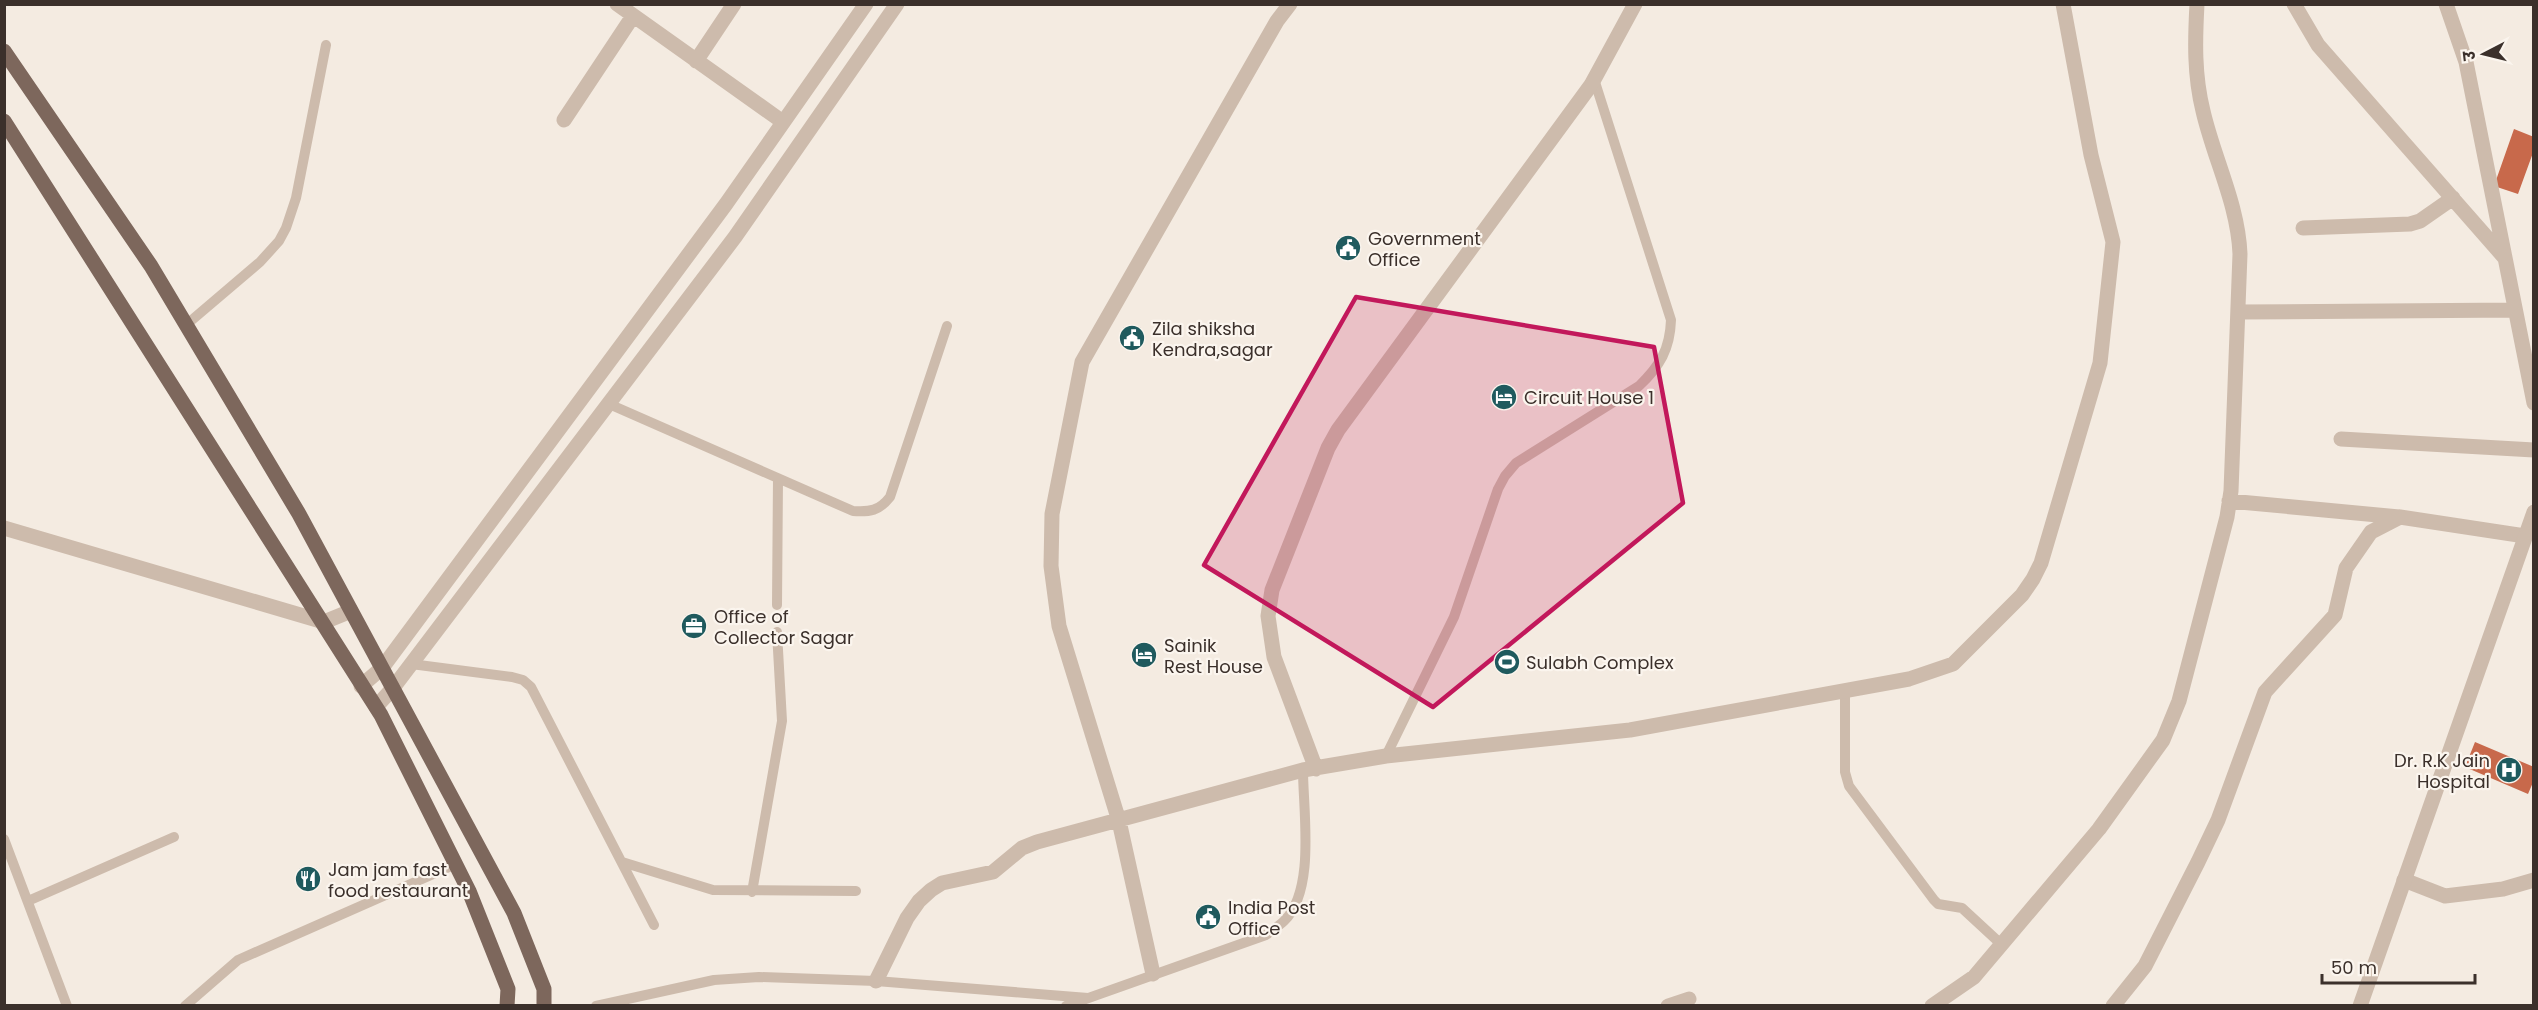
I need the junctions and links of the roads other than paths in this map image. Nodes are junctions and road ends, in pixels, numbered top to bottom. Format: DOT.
graph roads {
  1 [pos="617,4"];
  2 [pos="734,4"];
  3 [pos="867,4"];
  4 [pos="897,4"];
  5 [pos="1290,4"];
  6 [pos="1635,4"];
  7 [pos="2063,4"];
  8 [pos="2197,4"];
  9 [pos="2294,4"];
  10 [pos="2446,4"];
  11 [pos="633,16"];
  12 [pos="326,45"];
  13 [pos="4,51"];
  14 [pos="696,61"];
  15 [pos="1594,79"];
  16 [pos="564,120"];
  17 [pos="4,121"];
  18 [pos="783,122"];
  19 [pos="2452,198"];
  20 [pos="2302,228"];
  21 [pos="2504,257"];
  22 [pos="2515,310"];
  23 [pos="2238,312"];
  24 [pos="186,325"];
  25 [pos="947,326"];
  26 [pos="2534,403"];
  27 [pos="609,404"];
  28 [pos="2341,439"];
  29 [pos="2534,450"];
  30 [pos="778,478"];
  31 [pos="2229,501"];
  32 [pos="2400,517"];
  33 [pos="2532,518"];
  34 [pos="4,528"];
  35 [pos="2525,536"];
  36 [pos="777,605"];
  37 [pos="351,611"];
  38 [pos="324,622"];
  39 [pos="777,632"];
  40 [pos="411,664"];
  41 [pos="382,668"];
  42 [pos="361,686"];
  43 [pos="393,688"];
  44 [pos="1845,691"];
  45 [pos="376,707"];
  46 [pos="1386,756"];
  47 [pos="1309,770"];
  48 [pos="1119,821"];
  49 [pos="174,837"];
  50 [pos="4,838"];
  51 [pos="622,862"];
  52 [pos="456,864"];
  53 [pos="2404,880"];
  54 [pos="2534,880"];
  55 [pos="856,891"];
  56 [pos="752,892"];
  57 [pos="28,901"];
  58 [pos="654,926"];
  59 [pos="2001,944"];
  60 [pos="1153,974"];
  61 [pos="876,981"];
  62 [pos="1089,998"];
  63 [pos="1689,999"];
  64 [pos="67,1005"];
  65 [pos="185,1005"];
  66 [pos="507,1005"];
  67 [pos="544,1005"];
  68 [pos="596,1005"];
  69 [pos="1066,1005"];
  70 [pos="1668,1005"];
  71 [pos="1932,1005"];
  72 [pos="2113,1005"];
  73 [pos="2360,1005"];
  1 -- 11 [label="street"];
  2 -- 14 [label="street"];
  3 -- 18 [label="street"];
  4 -- 27 [label="street"];
  5 -- 48 [label="street"];
  6 -- 15 [label="street"];
  7 -- 44 [label="street"];
  8 -- 23 [label="street"];
  9 -- 19 [label="street"];
  10 -- 21 [label="street"];
  11 -- 14 [label="street"];
  11 -- 16 [label="street"];
  12 -- 24 [label="lane"];
  13 -- 24 [label="main road"];
  14 -- 18 [label="street"];
  15 -- 46 [label="lane"];
  15 -- 47 [label="street"];
  17 -- 38 [label="main road"];
  18 -- 41 [label="street"];
  19 -- 20 [label="street"];
  19 -- 21 [label="street"];
  21 -- 22 [label="street"];
  22 -- 23 [label="street"];
  22 -- 26 [label="street"];
  23 -- 31 [label="street"];
  24 -- 37 [label="main road"];
  25 -- 30 [label="lane"];
  27 -- 30 [label="lane"];
  27 -- 40 [label="street"];
  28 -- 29 [label="street"];
  30 -- 36 [label="lane"];
  31 -- 32 [label="street"];
  31 -- 59 [label="street"];
  32 -- 35 [label="street"];
  32 -- 72 [label="street"];
  33 -- 35 [label="street"];
  34 -- 38 [label="street"];
  35 -- 53 [label="street"];
  37 -- 38 [label="street"];
  37 -- 41 [label="main road"];
  38 -- 42 [label="main road"];
  39 -- 56 [label="lane"];
  40 -- 43 [label="street"];
  40 -- 51 [label="lane"];
  41 -- 42 [label="street"];
  41 -- 43 [label="main road"];
  42 -- 45 [label="main road"];
  43 -- 45 [label="street"];
  43 -- 67 [label="main road"];
  44 -- 46 [label="street"];
  44 -- 59 [label="lane"];
  45 -- 52 [label="main road"];
  46 -- 47 [label="street"];
  47 -- 48 [label="street"];
  47 -- 60 [label="lane"];
  48 -- 60 [label="street"];
  48 -- 61 [label="street"];
  49 -- 57 [label="lane"];
  50 -- 57 [label="lane"];
  51 -- 56 [label="lane"];
  51 -- 58 [label="lane"];
  52 -- 65 [label="lane"];
  52 -- 66 [label="main road"];
  53 -- 54 [label="street"];
  53 -- 73 [label="street"];
  55 -- 56 [label="lane"];
  57 -- 64 [label="lane"];
  59 -- 71 [label="street"];
  60 -- 62 [label="lane"];
  61 -- 62 [label="lane"];
  61 -- 68 [label="lane"];
  62 -- 69 [label="lane"];
  63 -- 70 [label="street"];
}
